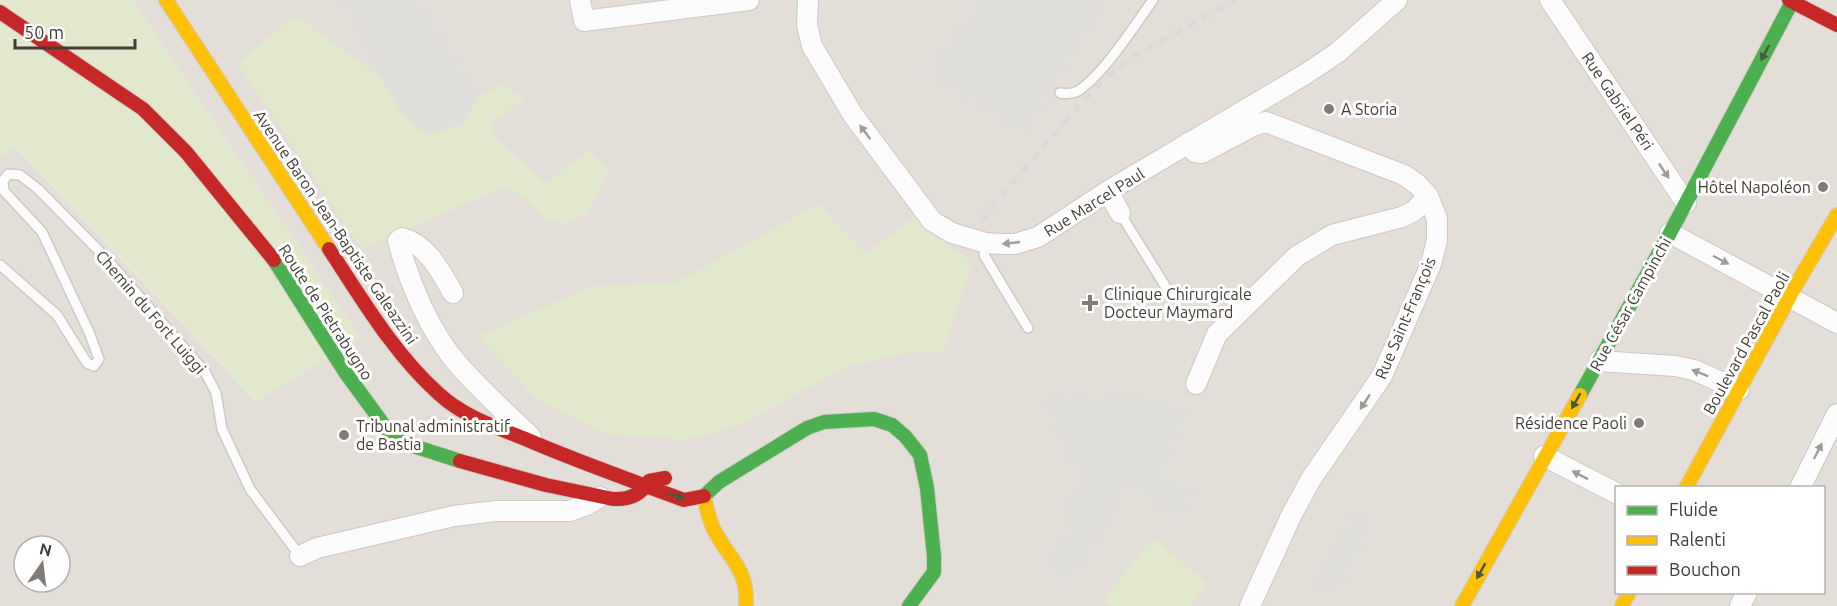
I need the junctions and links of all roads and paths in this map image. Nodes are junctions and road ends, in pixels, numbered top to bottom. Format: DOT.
graph roads {
  1 [pos="166,0"];
  2 [pos="580,0"];
  3 [pos="748,0"];
  4 [pos="808,0"];
  5 [pos="1153,0"];
  6 [pos="1397,0"];
  7 [pos="1550,0"];
  8 [pos="1791,0"];
  9 [pos="0,12"];
  10 [pos="1837,25"];
  11 [pos="1059,93"];
  12 [pos="1188,143"];
  13 [pos="1108,192"];
  14 [pos="1428,196"];
  15 [pos="1686,203"];
  16 [pos="1120,213"];
  17 [pos="1837,215"];
  18 [pos="1670,233"];
  19 [pos="986,243"];
  20 [pos="0,265"];
  21 [pos="453,293"];
  22 [pos="1172,297"];
  23 [pos="1791,297"];
  24 [pos="1837,323"];
  25 [pos="1028,328"];
  26 [pos="1599,361"];
  27 [pos="1196,384"];
  28 [pos="1739,390"];
  29 [pos="498,405"];
  30 [pos="1837,414"];
  31 [pos="488,424"];
  32 [pos="541,446"];
  33 [pos="1544,456"];
  34 [pos="582,460"];
  35 [pos="676,480"];
  36 [pos="647,486"];
  37 [pos="1687,486"];
  38 [pos="1801,486"];
  39 [pos="1615,492"];
  40 [pos="704,496"];
  41 [pos="600,497"];
  42 [pos="300,556"];
  43 [pos="746,606"];
  44 [pos="909,606"];
  45 [pos="1250,606"];
  46 [pos="1462,606"];
  1 -- 31 [label="main road, Avenue Baron Jean-Baptiste Galeazzini"];
  2 -- 3 [label="street"];
  19 -- 4 [label="street, Rue Marcel Paul, one-way"];
  5 -- 11 [label="lane"];
  6 -- 12 [label="street, Rue Marcel Paul"];
  7 -- 15 [label="street, Rue Gabriel Péri, one-way"];
  8 -- 10 [label="main road"];
  8 -- 15 [label="main road, Rue César Campinchi, one-way"];
  9 -- 41 [label="main road, Route de Pietrabugno"];
  12 -- 13 [label="street, Rue Marcel Paul"];
  12 -- 14 [label="street, Rue Saint-François"];
  13 -- 16 [label="street"];
  13 -- 19 [label="street, Rue Marcel Paul, one-way"];
  14 -- 27 [label="street"];
  14 -- 45 [label="street, Rue Saint-François, one-way"];
  15 -- 18 [label="main road, Rue César Campinchi"];
  16 -- 22 [label="lane"];
  17 -- 23 [label="main road, Boulevard Pascal Paoli"];
  18 -- 23 [label="street, one-way"];
  18 -- 26 [label="main road, Rue César Campinchi"];
  19 -- 25 [label="lane"];
  20 -- 42 [label="lane, Chemin du Fort Luiggi"];
  21 -- 29 [label="street"];
  23 -- 24 [label="street"];
  23 -- 28 [label="main road, Boulevard Pascal Paoli"];
  28 -- 26 [label="street, one-way"];
  26 -- 33 [label="main road, Rue César Campinchi, one-way"];
  28 -- 37 [label="main road, Boulevard Pascal Paoli"];
  29 -- 31 [label="street"];
  29 -- 32 [label="street"];
  38 -- 30 [label="street, one-way"];
  31 -- 32 [label="main road, Avenue Baron Jean-Baptiste Galeazzini"];
  32 -- 34 [label="main road, Avenue Baron Jean-Baptiste Galeazzini"];
  39 -- 33 [label="street, one-way"];
  33 -- 46 [label="main road, Rue César Campinchi, one-way"];
  34 -- 35 [label="main road, Avenue Baron Jean-Baptiste Galeazzini"];
  34 -- 36 [label="main road, Avenue Baron Jean-Baptiste Galeazzini"];
  35 -- 36 [label="main road, Route de Pietrabugno"];
  35 -- 40 [label="main road, Avenue Baron Jean-Baptiste Galeazzini"];
  36 -- 40 [label="main road, Avenue Baron Jean-Baptiste Galeazzini, one-way"];
  36 -- 41 [label="main road, Route de Pietrabugno"];
  40 -- 43 [label="main road"];
  40 -- 44 [label="main road"];
  41 -- 42 [label="street, Chemin du Fort Luiggi"];
}
